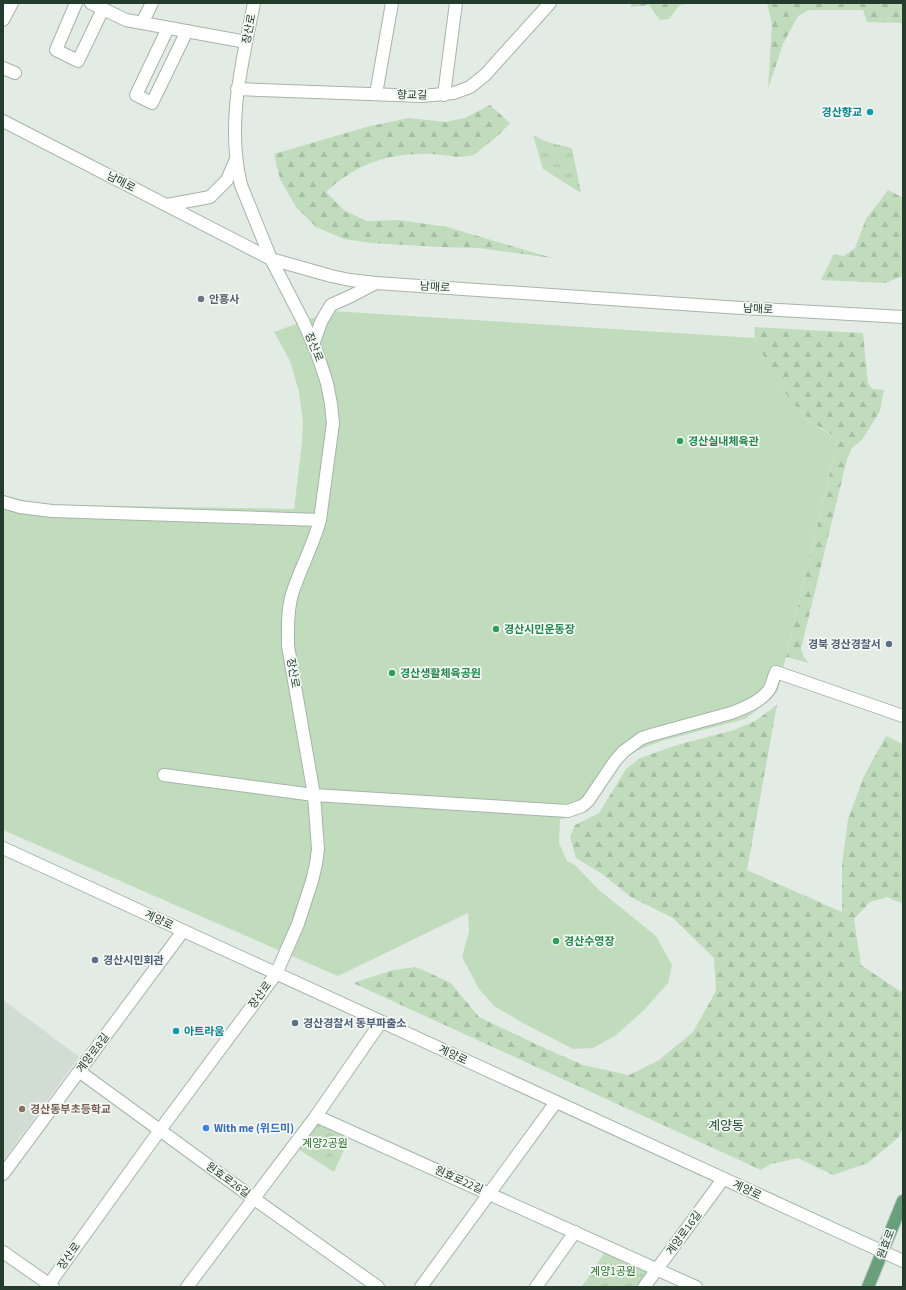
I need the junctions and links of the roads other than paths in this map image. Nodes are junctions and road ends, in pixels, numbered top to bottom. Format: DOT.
graph roads {
  1 [pos="12,3"];
  2 [pos="76,3"];
  3 [pos="91,3"];
  4 [pos="152,3"];
  5 [pos="254,3"];
  6 [pos="392,3"];
  7 [pos="456,3"];
  8 [pos="550,3"];
  9 [pos="103,9"];
  10 [pos="3,20"];
  11 [pos="142,23"];
  12 [pos="168,28"];
  13 [pos="187,31"];
  14 [pos="246,42"];
  15 [pos="3,68"];
  16 [pos="15,73"];
  17 [pos="237,89"];
  18 [pos="376,94"];
  19 [pos="444,95"];
  20 [pos="3,121"];
  21 [pos="236,158"];
  22 [pos="167,205"];
  23 [pos="271,259"];
  24 [pos="376,283"];
  25 [pos="903,317"];
  26 [pos="314,345"];
  27 [pos="3,502"];
  28 [pos="320,520"];
  29 [pos="903,716"];
  30 [pos="164,775"];
  31 [pos="314,795"];
  32 [pos="3,848"];
  33 [pos="184,931"];
  34 [pos="276,974"];
  35 [pos="381,1022"];
  36 [pos="80,1072"];
  37 [pos="556,1102"];
  38 [pos="316,1116"];
  39 [pos="160,1130"];
  40 [pos="3,1174"];
  41 [pos="723,1179"];
  42 [pos="490,1194"];
  43 [pos="253,1198"];
  44 [pos="903,1201"];
  45 [pos="575,1232"];
  46 [pos="3,1252"];
  47 [pos="883,1252"];
  48 [pos="903,1261"];
  49 [pos="657,1269"];
  50 [pos="50,1286"];
  51 [pos="187,1287"];
  52 [pos="378,1287"];
  53 [pos="421,1287"];
  54 [pos="536,1287"];
  55 [pos="644,1287"];
  56 [pos="696,1287"];
  57 [pos="868,1287"];
  1 -- 10 [label="street"];
  2 -- 9 [label="street"];
  3 -- 9 [label="street"];
  4 -- 11 [label="street"];
  5 -- 14 [label="street, 장산로"];
  6 -- 18 [label="street"];
  7 -- 19 [label="street"];
  8 -- 19 [label="street, 향교길"];
  9 -- 11 [label="street"];
  11 -- 12 [label="street"];
  12 -- 13 [label="street"];
  12 -- 13 [label="street"];
  13 -- 14 [label="street"];
  14 -- 17 [label="street, 장산로"];
  15 -- 16 [label="street"];
  17 -- 18 [label="street, 향교길"];
  17 -- 21 [label="street, 장산로"];
  18 -- 19 [label="street, 향교길"];
  20 -- 22 [label="street, 남매로"];
  21 -- 22 [label="street"];
  21 -- 23 [label="street, 장산로"];
  22 -- 23 [label="street, 남매로"];
  23 -- 24 [label="street, 남매로"];
  23 -- 26 [label="street, 장산로"];
  24 -- 25 [label="street, 남매로"];
  24 -- 26 [label="street"];
  26 -- 28 [label="street, 장산로"];
  27 -- 28 [label="street"];
  28 -- 31 [label="street, 장산로"];
  29 -- 31 [label="street"];
  30 -- 31 [label="street"];
  31 -- 34 [label="street, 장산로"];
  32 -- 33 [label="street, 계양로"];
  33 -- 34 [label="street, 계양로"];
  33 -- 36 [label="street, 계양로8길"];
  34 -- 35 [label="street, 계양로"];
  34 -- 39 [label="street, 장산로"];
  35 -- 37 [label="street, 계양로"];
  35 -- 38 [label="street"];
  36 -- 39 [label="street, 원효로26길"];
  36 -- 40 [label="street, 계양로8길"];
  37 -- 41 [label="street, 계양로"];
  37 -- 42 [label="street"];
  38 -- 42 [label="street, 원효로22길"];
  38 -- 43 [label="street"];
  39 -- 43 [label="street, 원효로26길"];
  39 -- 50 [label="street, 장산로"];
  41 -- 47 [label="street, 계양로"];
  41 -- 49 [label="street, 계양로16길"];
  42 -- 45 [label="street, 원효로22길"];
  42 -- 53 [label="street"];
  43 -- 51 [label="street"];
  43 -- 52 [label="street, 원효로26길"];
  44 -- 47 [label="main road, 원효로"];
  45 -- 49 [label="street, 원효로22길"];
  45 -- 54 [label="street"];
  46 -- 50 [label="street"];
  47 -- 48 [label="street, 계양로"];
  47 -- 57 [label="main road, 원효로"];
  49 -- 55 [label="street, 계양로16길"];
  49 -- 56 [label="street, 원효로22길"];
}
